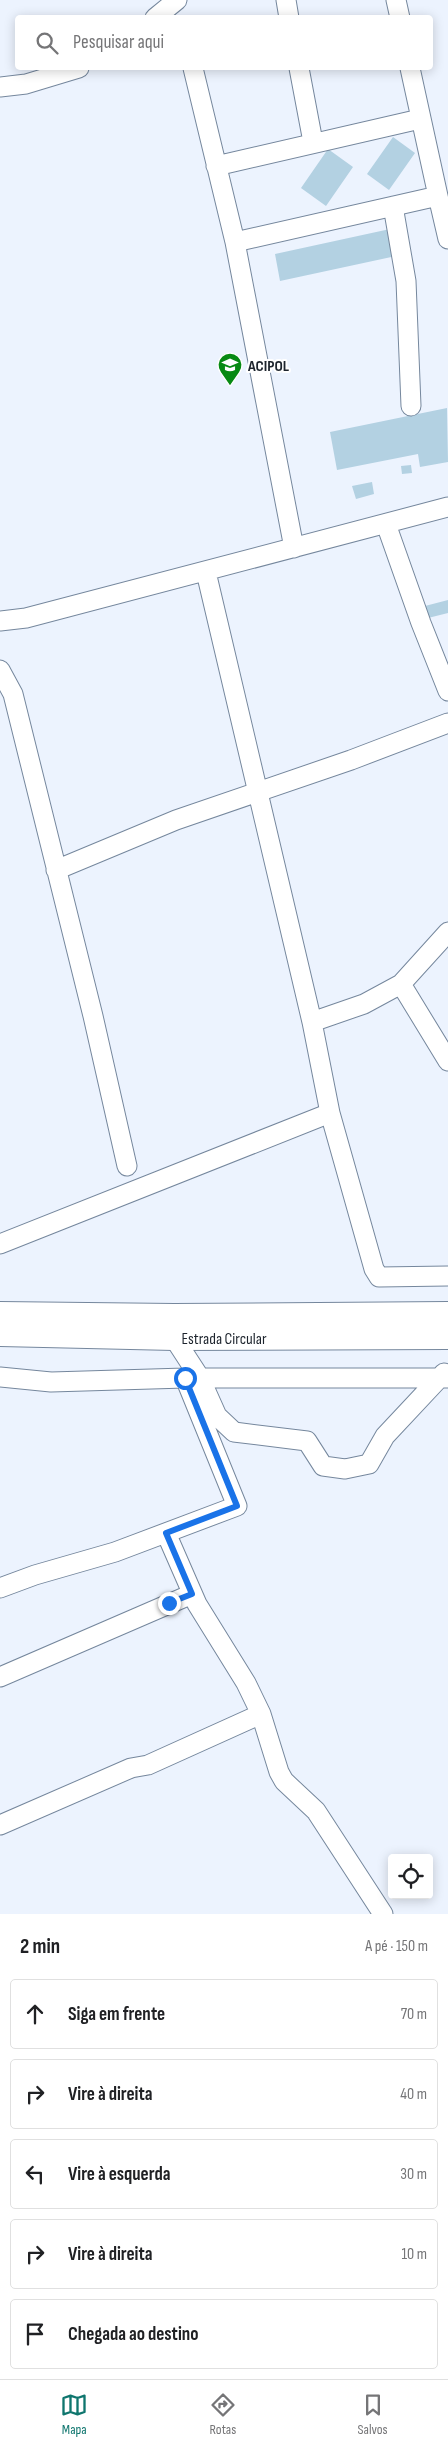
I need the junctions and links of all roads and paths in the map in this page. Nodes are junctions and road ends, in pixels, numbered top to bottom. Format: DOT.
graph roads {
  1 [pos="177,0"];
  2 [pos="286,0"];
  3 [pos="396,0"];
  4 [pos="159,15"];
  5 [pos="180,15"];
  6 [pos="288,15"];
  7 [pos="399,15"];
  8 [pos="72,70"];
  9 [pos="193,70"];
  10 [pos="299,70"];
  11 [pos="410,70"];
  12 [pos="0,87"];
  13 [pos="420,118"];
  14 [pos="313,142"];
  15 [pos="216,166"];
  16 [pos="438,196"];
  17 [pos="393,206"];
  18 [pos="448,239"];
  19 [pos="235,242"];
  20 [pos="411,406"];
  21 [pos="448,507"];
  22 [pos="386,524"];
  23 [pos="294,548"];
  24 [pos="206,572"];
  25 [pos="0,621"];
  26 [pos="0,670"];
  27 [pos="448,691"];
  28 [pos="448,723"];
  29 [pos="257,792"];
  30 [pos="56,870"];
  31 [pos="448,932"];
  32 [pos="401,984"];
  33 [pos="312,1022"];
  34 [pos="448,1061"];
  35 [pos="330,1113"];
  36 [pos="127,1166"];
  37 [pos="0,1244"];
  38 [pos="448,1276"];
  39 [pos="0,1314"];
  40 [pos="448,1314"];
  41 [pos="0,1334"];
  42 [pos="448,1337"];
  43 [pos="174,1338"];
  44 [pos="446,1375"];
  45 [pos="0,1377"];
  46 [pos="193,1378"];
  47 [pos="166,1533"];
  48 [pos="0,1588"];
  49 [pos="192,1594"];
  50 [pos="0,1677"];
  51 [pos="260,1714"];
  52 [pos="0,1825"];
  53 [pos="383,1914"];
  1 -- 4 [label="street"];
  1 -- 5 [label="street"];
  2 -- 6 [label="street"];
  3 -- 7 [label="street"];
  8 -- 12 [label="street"];
  9 -- 15 [label="street"];
  10 -- 14 [label="street"];
  11 -- 13 [label="street"];
  13 -- 14 [label="street"];
  13 -- 16 [label="street"];
  14 -- 15 [label="street"];
  15 -- 19 [label="street"];
  16 -- 17 [label="street"];
  16 -- 18 [label="street"];
  17 -- 19 [label="street"];
  17 -- 20 [label="street"];
  19 -- 23 [label="street"];
  21 -- 22 [label="street"];
  22 -- 23 [label="street"];
  22 -- 27 [label="street"];
  23 -- 24 [label="street"];
  24 -- 25 [label="street"];
  24 -- 29 [label="street"];
  26 -- 30 [label="street"];
  28 -- 29 [label="street"];
  29 -- 30 [label="street"];
  29 -- 33 [label="street"];
  30 -- 36 [label="street"];
  31 -- 32 [label="street"];
  32 -- 33 [label="street"];
  32 -- 34 [label="street"];
  33 -- 35 [label="street"];
  35 -- 37 [label="street"];
  35 -- 38 [label="street"];
  39 -- 40 [label="main road, Estrada Circular"];
  41 -- 43 [label="main road, Estrada Circular"];
  42 -- 43 [label="main road, Estrada Circular"];
  43 -- 46 [label="street"];
  44 -- 46 [label="street"];
  44 -- 46 [label="street"];
  45 -- 46 [label="street"];
  46 -- 47 [label="street"];
  47 -- 48 [label="street"];
  47 -- 49 [label="street"];
  49 -- 50 [label="street"];
  49 -- 51 [label="street"];
  51 -- 52 [label="street"];
  51 -- 53 [label="street"];
}
